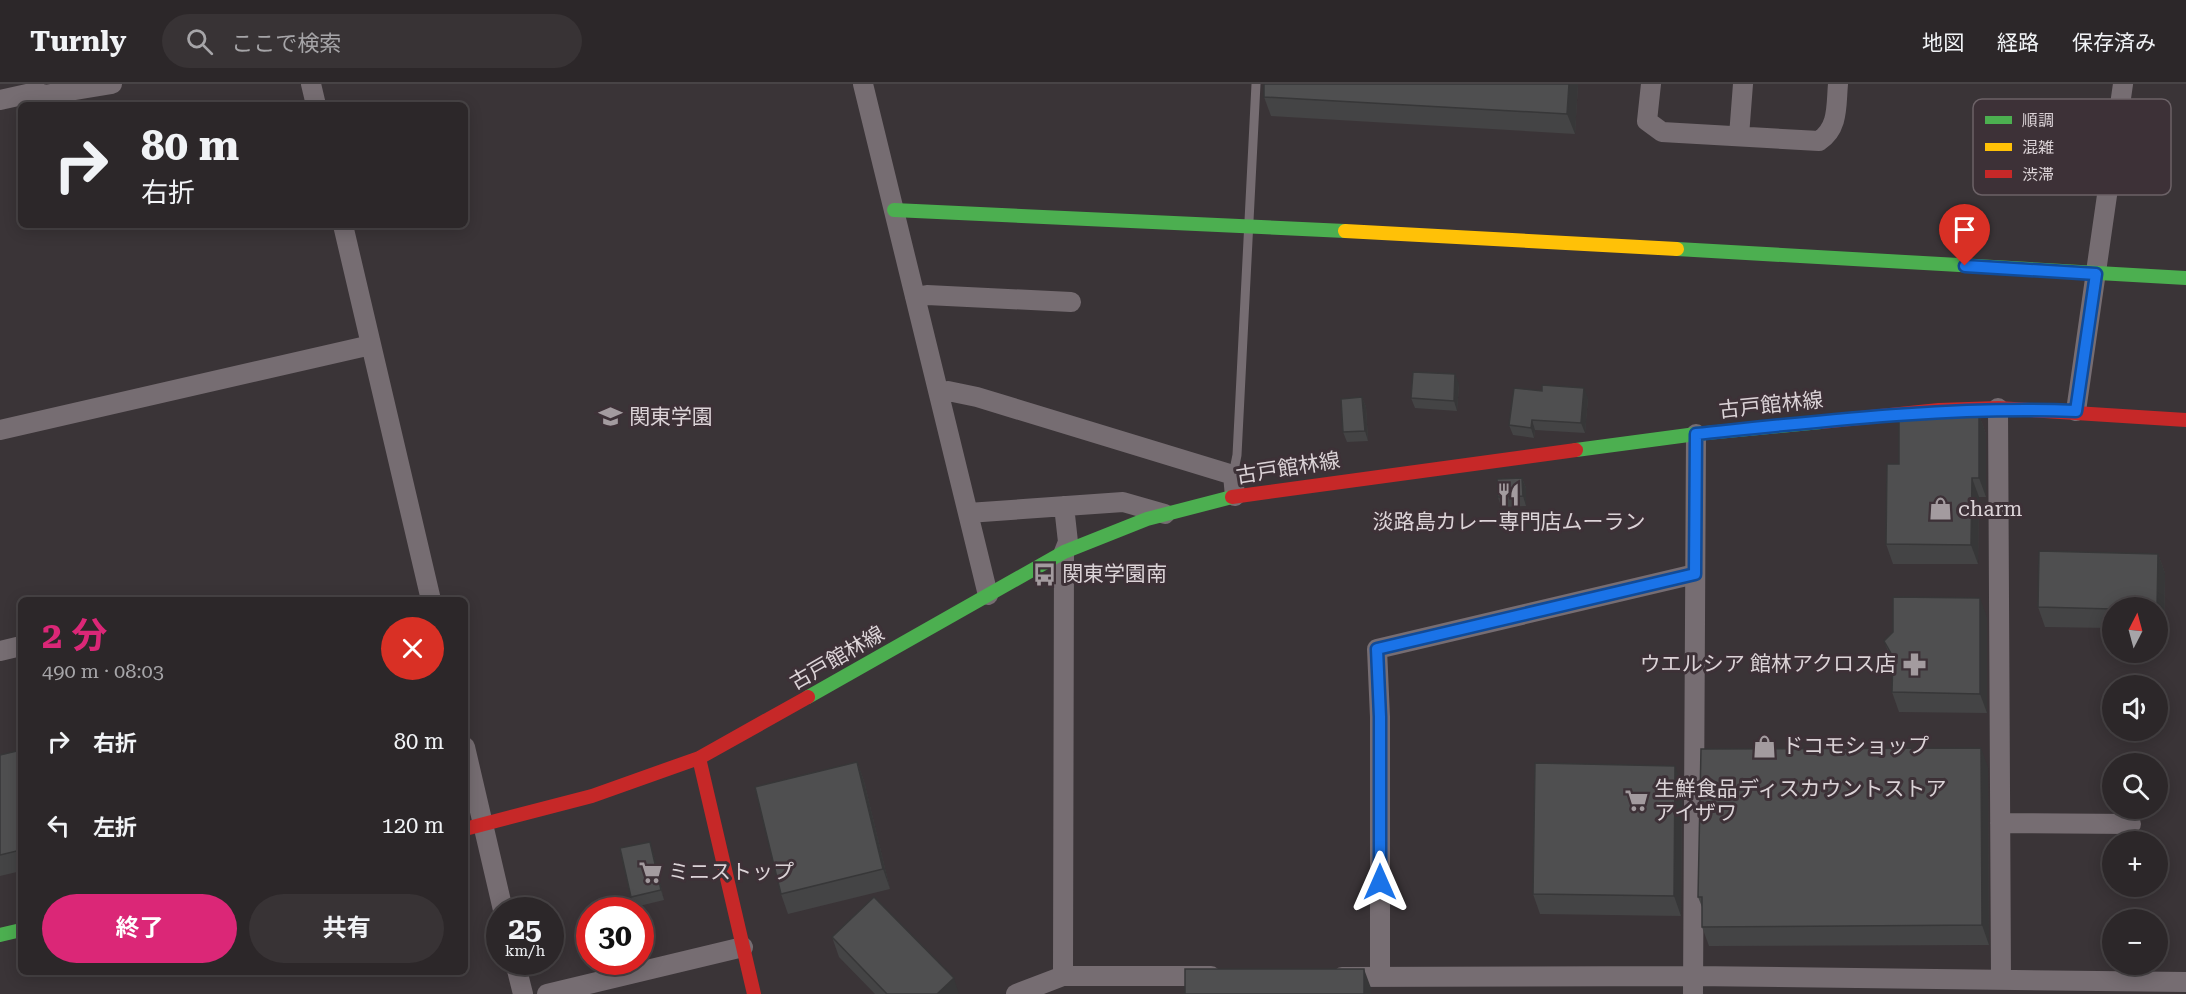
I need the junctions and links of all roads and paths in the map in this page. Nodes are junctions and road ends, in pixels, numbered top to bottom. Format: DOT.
graph roads {
  1 [pos="112,84"];
  2 [pos="311,84"];
  3 [pos="863,84"];
  4 [pos="1256,84"];
  5 [pos="1651,84"];
  6 [pos="1743,84"];
  7 [pos="1838,84"];
  8 [pos="2123,84"];
  9 [pos="2121,99"];
  10 [pos="0,100"];
  11 [pos="315,102"];
  12 [pos="1739,136"];
  13 [pos="2107,195"];
  14 [pos="894,210"];
  15 [pos="1247,225"];
  16 [pos="344,228"];
  17 [pos="2096,274"];
  18 [pos="2186,278"];
  19 [pos="915,297"];
  20 [pos="1071,302"];
  21 [pos="371,345"];
  22 [pos="939,393"];
  23 [pos="1998,408"];
  24 [pos="2076,411"];
  25 [pos="2186,420"];
  26 [pos="0,430"];
  27 [pos="1696,434"];
  28 [pos="1233,475"];
  29 [pos="1235,496"];
  30 [pos="1064,506"];
  31 [pos="968,513"];
  32 [pos="1165,514"];
  33 [pos="1064,552"];
  34 [pos="1695,574"];
  35 [pos="988,595"];
  36 [pos="430,597"];
  37 [pos="18,647"];
  38 [pos="0,651"];
  39 [pos="699,758"];
  40 [pos="468,774"];
  41 [pos="2000,823"];
  42 [pos="2131,824"];
  43 [pos="474,827"];
  44 [pos="498,897"];
  45 [pos="18,931"];
  46 [pos="0,935"];
  47 [pos="743,947"];
  48 [pos="518,975"];
  49 [pos="1063,976"];
  50 [pos="1228,976"];
  51 [pos="1321,976"];
  52 [pos="1380,976"];
  53 [pos="2001,979"];
  54 [pos="2186,982"];
  55 [pos="1693,985"];
  56 [pos="523,994"];
  57 [pos="547,994"];
  58 [pos="754,994"];
  59 [pos="1018,994"];
  1 -- 10 [label="street"];
  2 -- 11 [label="street"];
  3 -- 14 [label="street"];
  4 -- 15 [label="lane"];
  5 -- 12 [label="street"];
  6 -- 12 [label="street"];
  7 -- 12 [label="street"];
  8 -- 9 [label="street"];
  13 -- 17 [label="street"];
  14 -- 15 [label="main road"];
  14 -- 19 [label="street"];
  15 -- 17 [label="main road"];
  15 -- 28 [label="lane"];
  16 -- 21 [label="street"];
  17 -- 18 [label="main road"];
  17 -- 24 [label="street"];
  19 -- 20 [label="street"];
  19 -- 22 [label="street"];
  21 -- 26 [label="street"];
  21 -- 36 [label="street"];
  22 -- 28 [label="street"];
  22 -- 31 [label="street"];
  23 -- 24 [label="main road, 古戸館林線"];
  23 -- 27 [label="main road, 古戸館林線"];
  23 -- 41 [label="street"];
  24 -- 25 [label="main road, 古戸館林線"];
  27 -- 29 [label="main road, 古戸館林線"];
  27 -- 34 [label="street"];
  28 -- 29 [label="street"];
  29 -- 32 [label="main road, 古戸館林線"];
  30 -- 31 [label="street"];
  30 -- 32 [label="street"];
  30 -- 33 [label="street"];
  31 -- 35 [label="street"];
  32 -- 33 [label="main road, 古戸館林線"];
  33 -- 35 [label="main road, 古戸館林線"];
  33 -- 49 [label="street"];
  34 -- 52 [label="street"];
  34 -- 55 [label="street"];
  35 -- 39 [label="main road, 古戸館林線"];
  37 -- 38 [label="street"];
  39 -- 43 [label="main road, 古戸館林線"];
  39 -- 47 [label="main road"];
  40 -- 43 [label="street"];
  41 -- 42 [label="street"];
  41 -- 53 [label="street"];
  43 -- 44 [label="street"];
  45 -- 46 [label="main road"];
  47 -- 57 [label="street"];
  47 -- 58 [label="main road"];
  48 -- 56 [label="street"];
  49 -- 50 [label="street"];
  49 -- 59 [label="street"];
  51 -- 52 [label="street"];
  52 -- 55 [label="street"];
  53 -- 54 [label="street"];
  53 -- 55 [label="street"];
}
